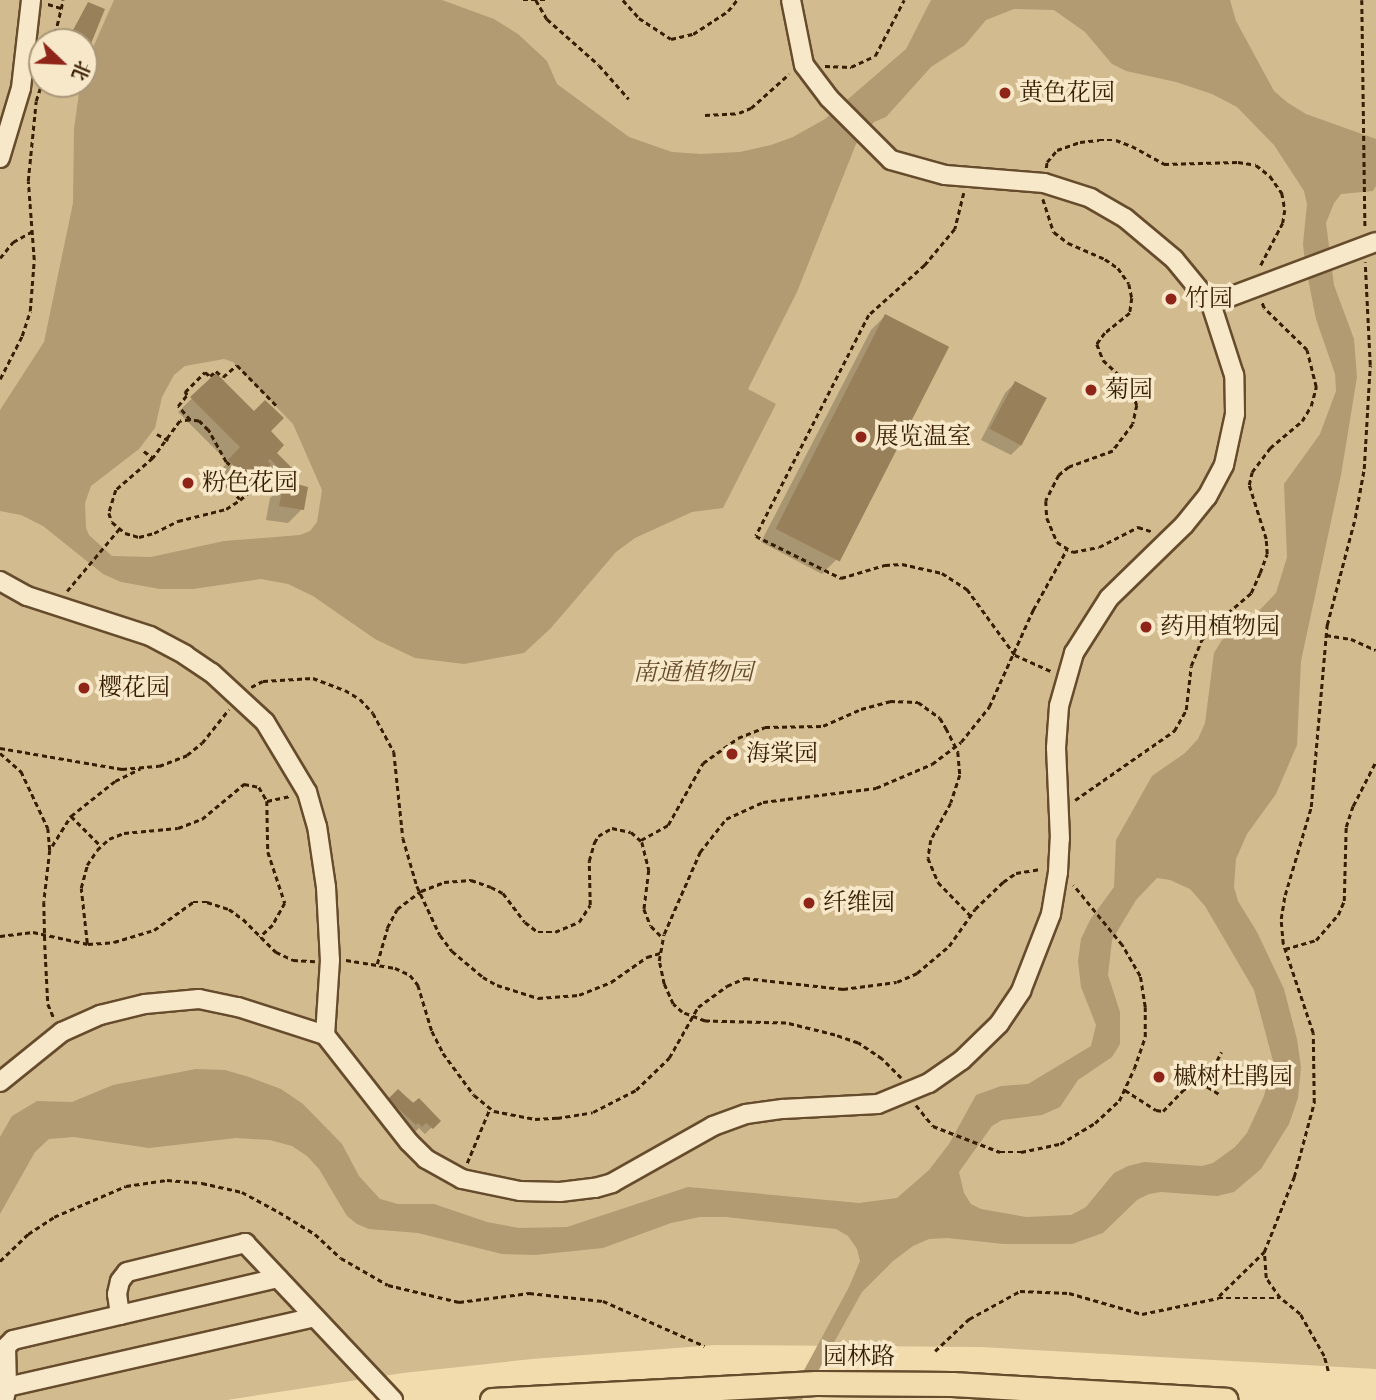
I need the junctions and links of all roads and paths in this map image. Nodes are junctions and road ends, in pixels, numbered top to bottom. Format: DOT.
graph roads {
  1 [pos="31,0"];
  2 [pos="63,0"];
  3 [pos="523,0"];
  4 [pos="536,0"];
  5 [pos="546,0"];
  6 [pos="623,0"];
  7 [pos="737,0"];
  8 [pos="792,0"];
  9 [pos="904,0"];
  10 [pos="1362,0"];
  11 [pos="56,28"];
  12 [pos="804,65"];
  13 [pos="37,98"];
  14 [pos="629,99"];
  15 [pos="705,115"];
  16 [pos="0,158"];
  17 [pos="969,176"];
  18 [pos="1044,183"];
  19 [pos="32,232"];
  20 [pos="1370,244"];
  21 [pos="0,258"];
  22 [pos="1258,289"];
  23 [pos="1212,304"];
  24 [pos="0,379"];
  25 [pos="277,406"];
  26 [pos="190,420"];
  27 [pos="157,435"];
  28 [pos="168,440"];
  29 [pos="144,451"];
  30 [pos="153,458"];
  31 [pos="236,471"];
  32 [pos="266,476"];
  33 [pos="261,481"];
  34 [pos="255,487"];
  35 [pos="279,491"];
  36 [pos="240,500"];
  37 [pos="119,530"];
  38 [pos="1168,539"];
  39 [pos="1067,549"];
  40 [pos="0,581"];
  41 [pos="55,606"];
  42 [pos="1326,635"];
  43 [pos="1376,650"];
  44 [pos="1015,655"];
  45 [pos="1067,677"];
  46 [pos="239,698"];
  47 [pos="955,747"];
  48 [pos="0,751"];
  49 [pos="1376,761"];
  50 [pos="143,768"];
  51 [pos="307,792"];
  52 [pos="267,801"];
  53 [pos="1059,806"];
  54 [pos="71,816"];
  55 [pos="641,840"];
  56 [pos="101,846"];
  57 [pos="50,850"];
  58 [pos="1058,872"];
  59 [pos="419,892"];
  60 [pos="970,915"];
  61 [pos="45,934"];
  62 [pos="0,936"];
  63 [pos="260,937"];
  64 [pos="663,938"];
  65 [pos="87,943"];
  66 [pos="1285,949"];
  67 [pos="660,953"];
  68 [pos="330,960"];
  69 [pos="376,964"];
  70 [pos="693,1016"];
  71 [pos="62,1032"];
  72 [pos="326,1034"];
  73 [pos="1221,1052"];
  74 [pos="0,1082"];
  75 [pos="1200,1083"];
  76 [pos="1125,1090"];
  77 [pos="909,1092"];
  78 [pos="1221,1095"];
  79 [pos="490,1108"];
  80 [pos="462,1179"];
  81 [pos="1264,1252"];
  82 [pos="0,1261"];
  83 [pos="278,1278"];
  84 [pos="1218,1298"];
  85 [pos="1280,1298"];
  86 [pos="120,1315"];
  87 [pos="314,1317"];
  88 [pos="705,1346"];
  89 [pos="935,1351"];
  90 [pos="1328,1371"];
  91 [pos="5,1394"];
  92 [pos="393,1400"];
  93 [pos="492,1400"];
  94 [pos="1226,1400"];
  1 -- 16 [label="street"];
  2 -- 11 [label="path"];
  3 -- 4 [label="path"];
  4 -- 5 [label="path"];
  4 -- 14 [label="path"];
  6 -- 7 [label="path"];
  8 -- 12 [label="street"];
  9 -- 12 [label="path"];
  10 -- 20 [label="path"];
  12 -- 15 [label="path"];
  12 -- 17 [label="street"];
  13 -- 19 [label="path"];
  17 -- 18 [label="street"];
  17 -- 44 [label="path"];
  18 -- 22 [label="path"];
  18 -- 23 [label="street"];
  18 -- 39 [label="path"];
  19 -- 21 [label="path"];
  19 -- 24 [label="path"];
  20 -- 22 [label="street"];
  20 -- 42 [label="path"];
  22 -- 23 [label="street"];
  22 -- 53 [label="path"];
  23 -- 38 [label="street"];
  25 -- 26 [label="path"];
  26 -- 28 [label="path"];
  26 -- 31 [label="path"];
  27 -- 28 [label="path"];
  28 -- 30 [label="path"];
  29 -- 30 [label="path"];
  30 -- 37 [label="path"];
  31 -- 34 [label="path"];
  31 -- 36 [label="path"];
  32 -- 33 [label="path"];
  33 -- 34 [label="path"];
  33 -- 35 [label="path"];
  34 -- 36 [label="path"];
  36 -- 37 [label="path"];
  37 -- 41 [label="path"];
  38 -- 39 [label="path"];
  38 -- 45 [label="street"];
  39 -- 44 [label="path"];
  40 -- 41 [label="street"];
  41 -- 46 [label="street"];
  42 -- 43 [label="path"];
  42 -- 66 [label="path"];
  44 -- 45 [label="path"];
  44 -- 47 [label="path"];
  45 -- 53 [label="street"];
  46 -- 50 [label="path"];
  46 -- 51 [label="street"];
  46 -- 59 [label="path"];
  47 -- 55 [label="path"];
  47 -- 60 [label="path"];
  47 -- 64 [label="path"];
  48 -- 50 [label="path"];
  48 -- 57 [label="path"];
  49 -- 66 [label="path"];
  50 -- 54 [label="path"];
  51 -- 52 [label="path"];
  51 -- 68 [label="street"];
  52 -- 56 [label="path"];
  52 -- 63 [label="path"];
  53 -- 58 [label="street"];
  54 -- 56 [label="path"];
  54 -- 57 [label="path"];
  55 -- 59 [label="path"];
  55 -- 64 [label="path"];
  56 -- 65 [label="path"];
  57 -- 61 [label="path"];
  58 -- 60 [label="path"];
  58 -- 76 [label="path"];
  58 -- 77 [label="street"];
  59 -- 67 [label="path"];
  59 -- 69 [label="path"];
  60 -- 70 [label="path"];
  61 -- 62 [label="path"];
  61 -- 65 [label="path"];
  61 -- 71 [label="path"];
  63 -- 65 [label="path"];
  63 -- 68 [label="path"];
  64 -- 67 [label="path"];
  66 -- 81 [label="path"];
  67 -- 70 [label="path"];
  68 -- 69 [label="path"];
  68 -- 72 [label="street"];
  69 -- 79 [label="path"];
  70 -- 77 [label="path"];
  70 -- 79 [label="path"];
  71 -- 72 [label="street"];
  71 -- 74 [label="street"];
  72 -- 80 [label="street"];
  73 -- 75 [label="path"];
  75 -- 76 [label="path"];
  75 -- 78 [label="path"];
  76 -- 77 [label="path"];
  77 -- 80 [label="street"];
  79 -- 80 [label="path"];
  81 -- 84 [label="path"];
  81 -- 85 [label="path"];
  82 -- 88 [label="path"];
  83 -- 86 [label="street"];
  83 -- 86 [label="street"];
  83 -- 87 [label="street"];
  84 -- 85 [label="path"];
  84 -- 89 [label="path"];
  85 -- 90 [label="path"];
  86 -- 91 [label="street"];
  87 -- 91 [label="street"];
  87 -- 92 [label="street"];
  93 -- 94 [label="main road, 园林路"];
}
